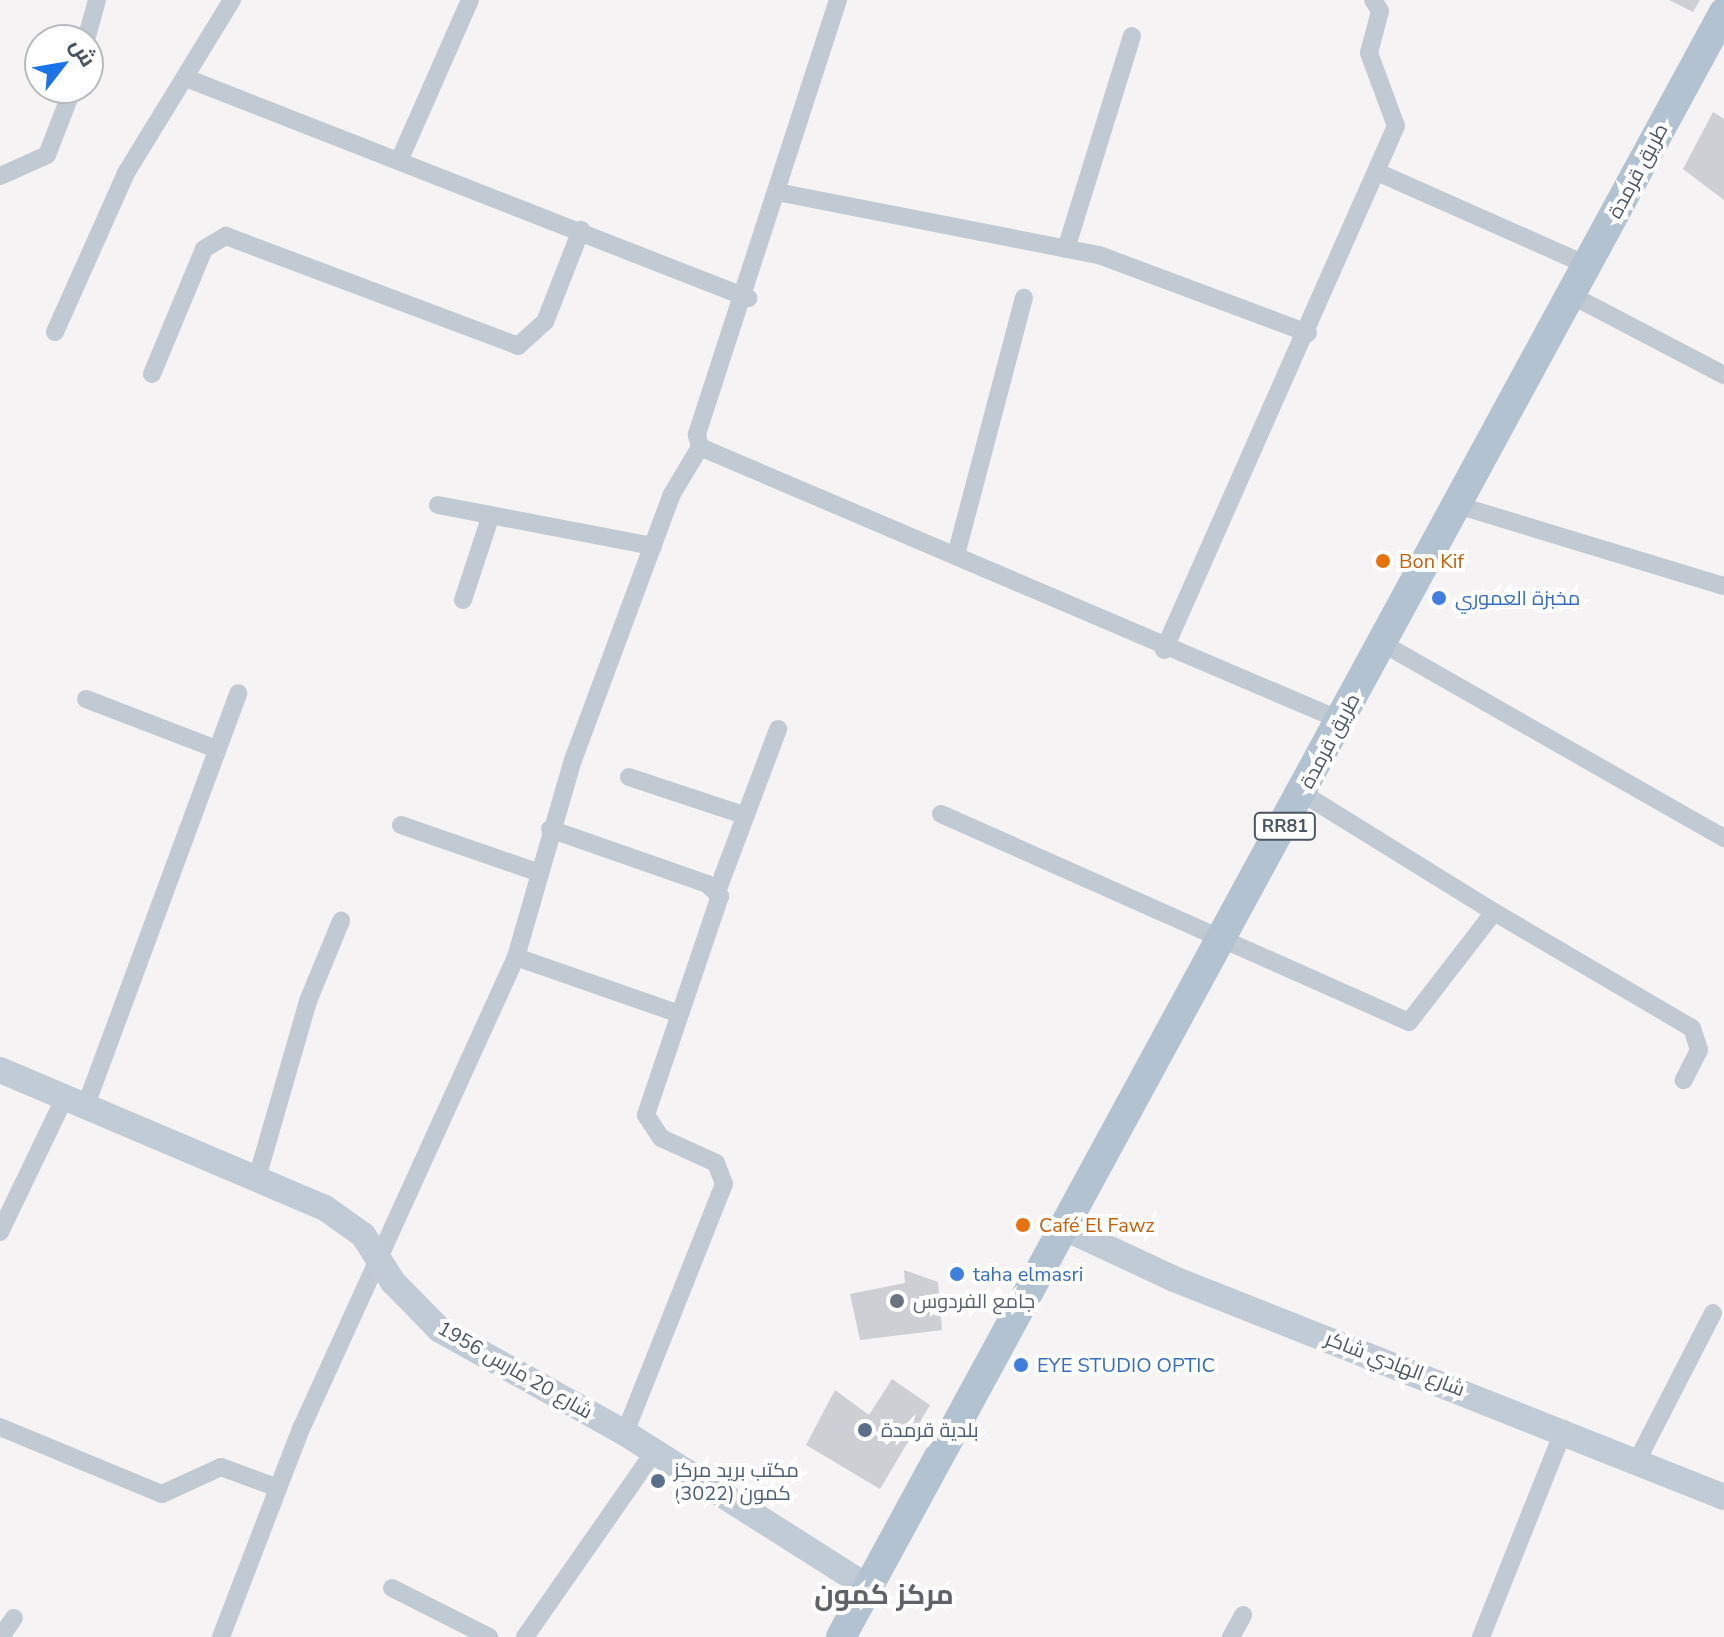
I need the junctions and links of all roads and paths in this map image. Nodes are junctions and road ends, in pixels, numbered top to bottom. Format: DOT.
graph roads {
  1 [pos="97,0"];
  2 [pos="232,0"];
  3 [pos="470,0"];
  4 [pos="838,0"];
  5 [pos="1373,0"];
  6 [pos="1724,12"];
  7 [pos="90,24"];
  8 [pos="1132,36"];
  9 [pos="186,78"];
  10 [pos="67,104"];
  11 [pos="399,161"];
  12 [pos="1377,172"];
  13 [pos="0,176"];
  14 [pos="777,192"];
  15 [pos="581,230"];
  16 [pos="1066,249"];
  17 [pos="1587,265"];
  18 [pos="1571,295"];
  19 [pos="748,298"];
  20 [pos="1024,298"];
  21 [pos="55,332"];
  22 [pos="1308,333"];
  23 [pos="152,374"];
  24 [pos="1724,375"];
  25 [pos="700,447"];
  26 [pos="438,505"];
  27 [pos="1457,505"];
  28 [pos="491,515"];
  29 [pos="653,546"];
  30 [pos="956,555"];
  31 [pos="1724,586"];
  32 [pos="463,600"];
  33 [pos="1382,643"];
  34 [pos="1164,650"];
  35 [pos="238,693"];
  36 [pos="86,699"];
  37 [pos="1340,720"];
  38 [pos="778,729"];
  39 [pos="216,749"];
  40 [pos="629,777"];
  41 [pos="1302,793"];
  42 [pos="941,814"];
  43 [pos="746,816"];
  44 [pos="401,825"];
  45 [pos="550,829"];
  46 [pos="1724,838"];
  47 [pos="537,872"];
  48 [pos="718,889"];
  49 [pos="1494,912"];
  50 [pos="341,921"];
  51 [pos="1224,939"];
  52 [pos="516,957"];
  53 [pos="677,1013"];
  54 [pos="0,1070"];
  55 [pos="1684,1080"];
  56 [pos="76,1101"];
  57 [pos="257,1178"];
  58 [pos="1067,1229"];
  59 [pos="0,1232"];
  60 [pos="377,1257"];
  61 [pos="1713,1313"];
  62 [pos="0,1427"];
  63 [pos="1564,1429"];
  64 [pos="625,1433"];
  65 [pos="654,1452"];
  66 [pos="1638,1459"];
  67 [pos="278,1488"];
  68 [pos="1724,1497"];
  69 [pos="392,1588"];
  70 [pos="869,1588"];
  71 [pos="1243,1615"];
  72 [pos="14,1618"];
  73 [pos="1,1637"];
  74 [pos="221,1637"];
  75 [pos="489,1637"];
  76 [pos="525,1637"];
  77 [pos="841,1637"];
  78 [pos="1231,1637"];
  79 [pos="1481,1637"];
  1 -- 7 [label="street"];
  2 -- 9 [label="street"];
  3 -- 11 [label="street"];
  4 -- 14 [label="street"];
  5 -- 12 [label="street"];
  6 -- 17 [label="main road, طريق قرمدة / RR81"];
  8 -- 16 [label="street"];
  9 -- 11 [label="street"];
  9 -- 21 [label="street"];
  10 -- 13 [label="street"];
  11 -- 15 [label="street"];
  12 -- 17 [label="street"];
  12 -- 22 [label="street"];
  14 -- 16 [label="street"];
  14 -- 19 [label="street"];
  15 -- 19 [label="street"];
  15 -- 23 [label="street"];
  16 -- 22 [label="street"];
  17 -- 18 [label="main road, طريق قرمدة / RR81"];
  18 -- 24 [label="street"];
  18 -- 27 [label="main road, طريق قرمدة / RR81"];
  19 -- 25 [label="street"];
  20 -- 30 [label="street"];
  22 -- 34 [label="street"];
  25 -- 29 [label="street"];
  25 -- 30 [label="street"];
  26 -- 28 [label="street"];
  27 -- 31 [label="street"];
  27 -- 33 [label="main road, طريق قرمدة / RR81"];
  28 -- 29 [label="street"];
  28 -- 32 [label="street"];
  29 -- 45 [label="street"];
  30 -- 34 [label="street"];
  33 -- 37 [label="main road, طريق قرمدة / RR81"];
  33 -- 46 [label="street"];
  34 -- 37 [label="street"];
  35 -- 39 [label="street"];
  36 -- 39 [label="street"];
  37 -- 41 [label="main road, طريق قرمدة / RR81"];
  38 -- 43 [label="street"];
  39 -- 56 [label="street"];
  40 -- 43 [label="street"];
  41 -- 49 [label="street"];
  41 -- 51 [label="main road, طريق قرمدة / RR81"];
  42 -- 51 [label="street"];
  43 -- 48 [label="street"];
  44 -- 47 [label="street"];
  45 -- 47 [label="street"];
  45 -- 48 [label="street"];
  47 -- 52 [label="street"];
  48 -- 53 [label="street"];
  49 -- 51 [label="street"];
  49 -- 55 [label="street"];
  50 -- 57 [label="street"];
  51 -- 58 [label="main road, طريق قرمدة / RR81"];
  52 -- 53 [label="street"];
  52 -- 60 [label="street"];
  53 -- 64 [label="street"];
  54 -- 56 [label="street, شارع 20 مارس 1956"];
  56 -- 57 [label="street, شارع 20 مارس 1956"];
  56 -- 59 [label="street"];
  57 -- 60 [label="street, شارع 20 مارس 1956"];
  58 -- 63 [label="street, شارع الهادي شاكر"];
  58 -- 70 [label="main road, طريق قرمدة / RR81"];
  60 -- 64 [label="street, شارع 20 مارس 1956"];
  60 -- 67 [label="street"];
  61 -- 66 [label="street"];
  62 -- 67 [label="street"];
  63 -- 66 [label="street, شارع الهادي شاكر"];
  63 -- 79 [label="street"];
  64 -- 65 [label="street, شارع 20 مارس 1956"];
  65 -- 70 [label="street, شارع 20 مارس 1956"];
  65 -- 76 [label="street"];
  66 -- 68 [label="street, شارع الهادي شاكر"];
  67 -- 74 [label="street"];
  69 -- 75 [label="street"];
  70 -- 77 [label="main road, طريق قرمدة / RR81"];
  71 -- 78 [label="street"];
  72 -- 73 [label="street"];
}
